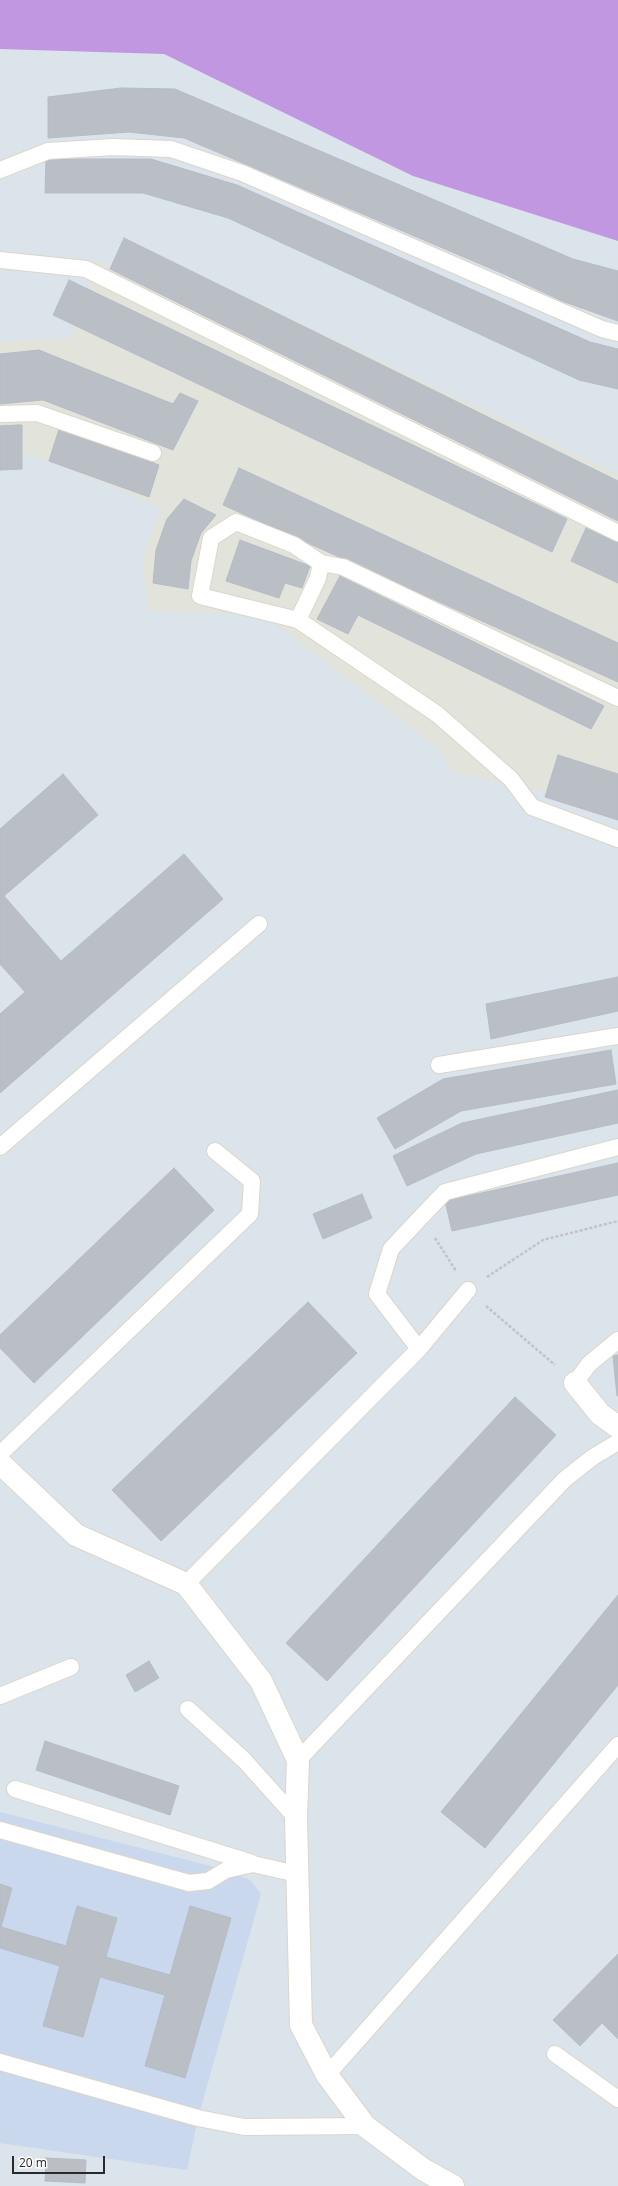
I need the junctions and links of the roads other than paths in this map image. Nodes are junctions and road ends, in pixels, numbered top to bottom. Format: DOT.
graph roads {
  1 [pos="0,170"];
  2 [pos="0,260"];
  3 [pos="618,333"];
  4 [pos="0,414"];
  5 [pos="153,453"];
  6 [pos="618,533"];
  7 [pos="320,563"];
  8 [pos="298,620"];
  9 [pos="618,698"];
  10 [pos="618,839"];
  11 [pos="259,924"];
  12 [pos="618,1036"];
  13 [pos="439,1065"];
  14 [pos="0,1147"];
  15 [pos="618,1147"];
  16 [pos="216,1151"];
  17 [pos="468,1290"];
  18 [pos="618,1340"];
  19 [pos="419,1348"];
  20 [pos="575,1382"];
  21 [pos="618,1427"];
  22 [pos="618,1442"];
  23 [pos="0,1454"];
  24 [pos="0,1463"];
  25 [pos="186,1584"];
  26 [pos="71,1667"];
  27 [pos="0,1696"];
  28 [pos="188,1708"];
  29 [pos="618,1745"];
  30 [pos="298,1760"];
  31 [pos="15,1789"];
  32 [pos="296,1818"];
  33 [pos="0,1830"];
  34 [pos="253,1864"];
  35 [pos="297,1874"];
  36 [pos="555,2054"];
  37 [pos="0,2062"];
  38 [pos="327,2075"];
  39 [pos="618,2099"];
  40 [pos="364,2126"];
  41 [pos="447,2185"];
  1 -- 3 [label="lane"];
  2 -- 6 [label="lane"];
  4 -- 5 [label="lane"];
  7 -- 8 [label="lane"];
  7 -- 8 [label="lane"];
  7 -- 9 [label="lane"];
  8 -- 10 [label="lane"];
  11 -- 14 [label="lane"];
  12 -- 13 [label="lane"];
  15 -- 19 [label="lane"];
  16 -- 23 [label="lane"];
  17 -- 19 [label="lane"];
  18 -- 20 [label="lane"];
  19 -- 25 [label="lane"];
  20 -- 21 [label="street"];
  22 -- 30 [label="lane"];
  24 -- 25 [label="street"];
  25 -- 30 [label="street"];
  26 -- 27 [label="lane"];
  28 -- 32 [label="lane"];
  29 -- 38 [label="lane"];
  30 -- 32 [label="street"];
  31 -- 34 [label="lane"];
  32 -- 35 [label="street"];
  33 -- 34 [label="lane"];
  34 -- 35 [label="lane"];
  35 -- 38 [label="street"];
  36 -- 39 [label="lane"];
  37 -- 40 [label="lane"];
  38 -- 40 [label="street"];
  40 -- 41 [label="street"];
}
